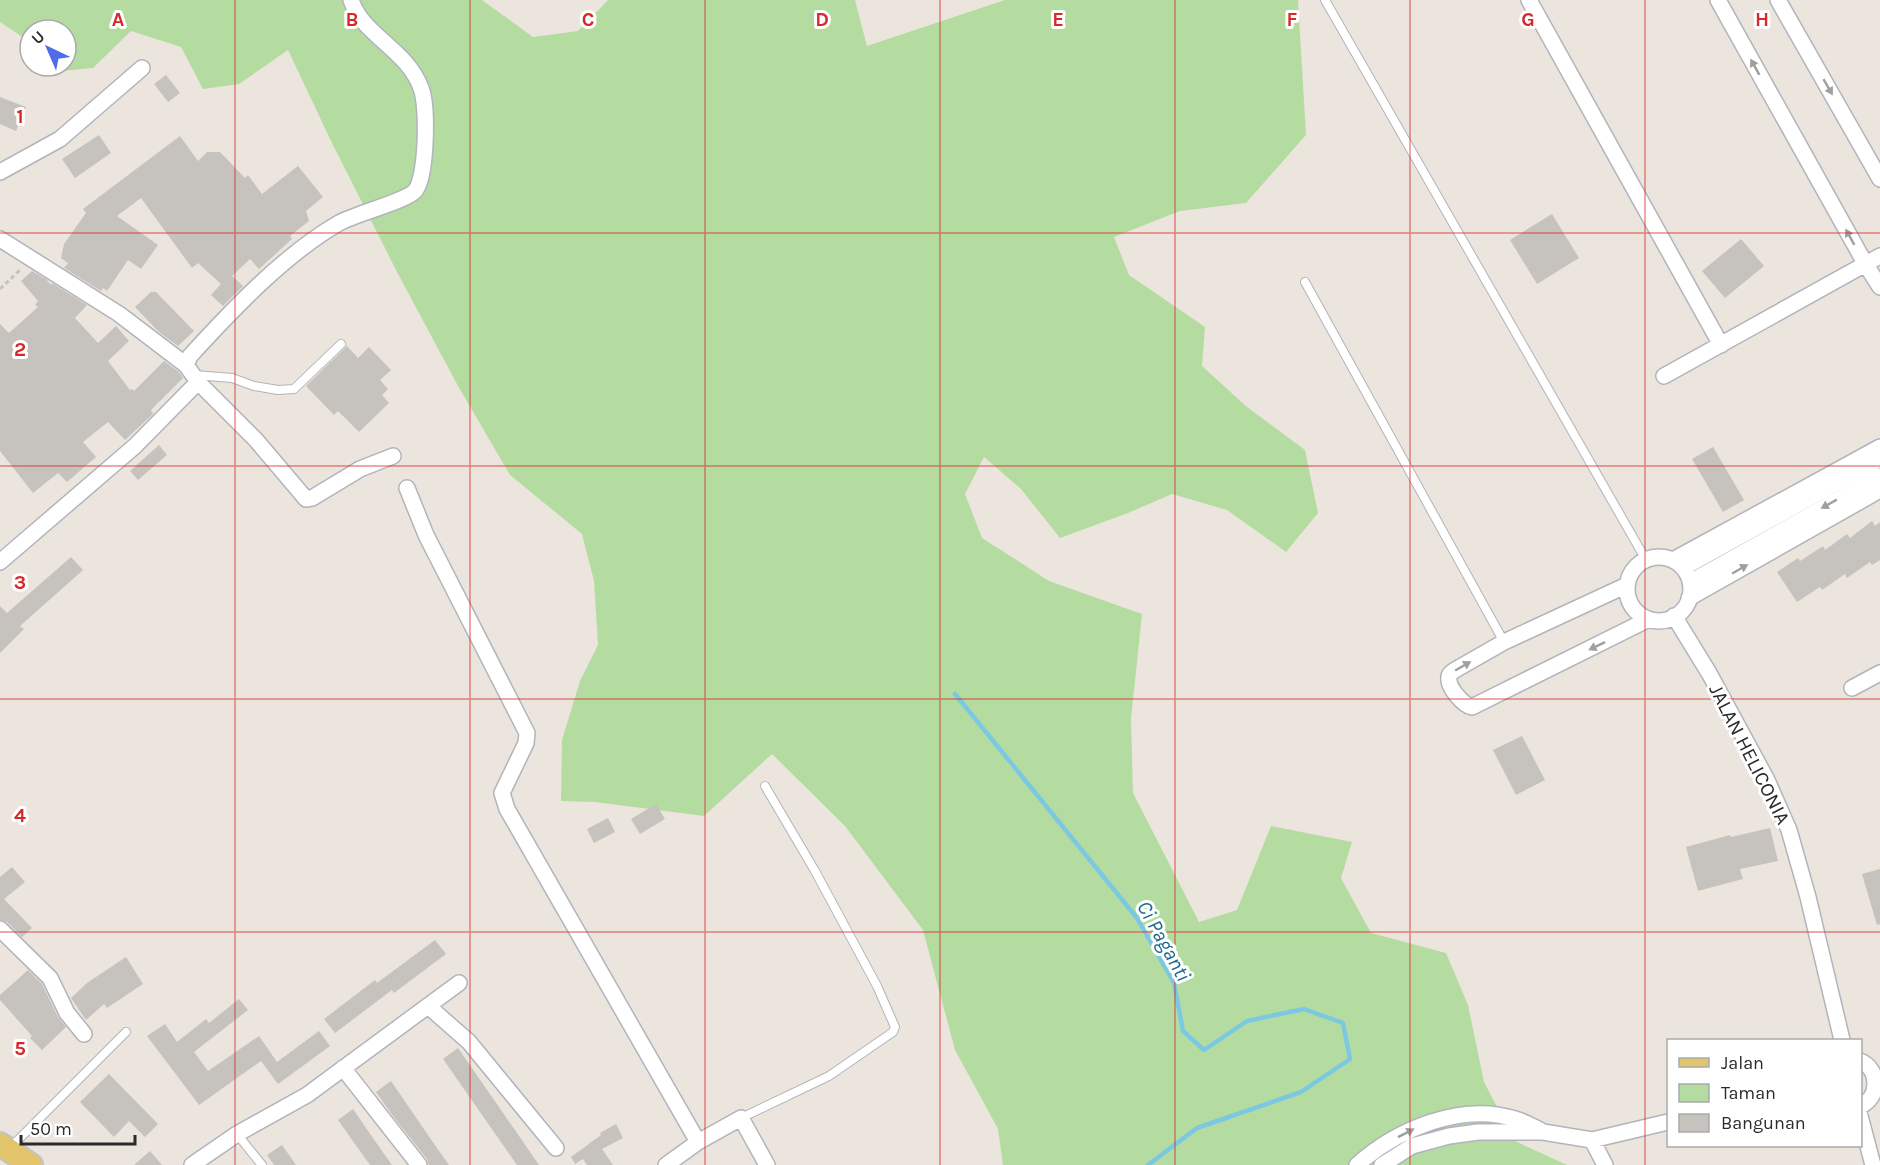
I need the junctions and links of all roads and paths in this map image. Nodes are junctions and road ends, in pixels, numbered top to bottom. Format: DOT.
graph roads {
  1 [pos="351,0"];
  2 [pos="1325,0"];
  3 [pos="1529,0"];
  4 [pos="1718,0"];
  5 [pos="1778,0"];
  6 [pos="142,68"];
  7 [pos="0,172"];
  8 [pos="1880,179"];
  9 [pos="0,239"];
  10 [pos="1880,256"];
  11 [pos="31,259"];
  12 [pos="1866,265"];
  13 [pos="1305,282"];
  14 [pos="1880,287"];
  15 [pos="0,289"];
  16 [pos="341,344"];
  17 [pos="1721,345"];
  18 [pos="192,374"];
  19 [pos="1664,376"];
  20 [pos="1880,447"];
  21 [pos="393,456"];
  22 [pos="1880,459"];
  23 [pos="1880,476"];
  24 [pos="407,488"];
  25 [pos="1880,490"];
  26 [pos="1646,560"];
  27 [pos="0,562"];
  28 [pos="1682,570"];
  29 [pos="1627,585"];
  30 [pos="1689,598"];
  31 [pos="1674,616"];
  32 [pos="1649,619"];
  33 [pos="1504,642"];
  34 [pos="1880,673"];
  35 [pos="1852,688"];
  36 [pos="765,786"];
  37 [pos="0,929"];
  38 [pos="459,983"];
  39 [pos="428,1006"];
  40 [pos="126,1032"];
  41 [pos="84,1034"];
  42 [pos="1842,1039"];
  43 [pos="1862,1062"];
  44 [pos="343,1068"];
  45 [pos="1877,1070"];
  46 [pos="1862,1105"];
  47 [pos="741,1118"];
  48 [pos="1667,1122"];
  49 [pos="1862,1124"];
  50 [pos="1543,1132"];
  51 [pos="237,1134"];
  52 [pos="1592,1140"];
  53 [pos="698,1142"];
  54 [pos="4,1147"];
  55 [pos="556,1148"];
  56 [pos="31,1165"];
  57 [pos="192,1165"];
  58 [pos="262,1165"];
  59 [pos="419,1165"];
  60 [pos="666,1165"];
  61 [pos="767,1165"];
  62 [pos="1357,1165"];
  63 [pos="1383,1165"];
  64 [pos="1605,1165"];
  65 [pos="1873,1165"];
  1 -- 18 [label="street"];
  2 -- 26 [label="lane"];
  3 -- 17 [label="street"];
  12 -- 4 [label="street, one-way"];
  5 -- 8 [label="street, one-way"];
  6 -- 7 [label="street"];
  9 -- 11 [label="street"];
  10 -- 12 [label="street"];
  11 -- 15 [label="path"];
  11 -- 18 [label="street"];
  12 -- 14 [label="street"];
  12 -- 17 [label="street"];
  13 -- 33 [label="lane"];
  16 -- 18 [label="lane"];
  17 -- 19 [label="street"];
  18 -- 21 [label="street"];
  18 -- 27 [label="street"];
  20 -- 28 [label="street"];
  22 -- 28 [label="street"];
  23 -- 28 [label="street, one-way"];
  24 -- 53 [label="street"];
  30 -- 25 [label="street, one-way"];
  26 -- 28 [label="street"];
  26 -- 29 [label="street"];
  28 -- 30 [label="street"];
  29 -- 32 [label="street"];
  29 -- 33 [label="street"];
  30 -- 31 [label="street"];
  31 -- 32 [label="street"];
  31 -- 42 [label="street, JALAN HELICONIA"];
  32 -- 33 [label="street, one-way"];
  34 -- 35 [label="street"];
  36 -- 47 [label="lane"];
  37 -- 41 [label="street"];
  38 -- 39 [label="street"];
  39 -- 44 [label="street"];
  39 -- 55 [label="street"];
  40 -- 54 [label="lane"];
  43 -- 45 [label="street"];
  44 -- 51 [label="street"];
  44 -- 59 [label="street"];
  45 -- 46 [label="street"];
  47 -- 53 [label="street"];
  47 -- 61 [label="street"];
  48 -- 52 [label="street"];
  49 -- 65 [label="street"];
  50 -- 52 [label="street"];
  62 -- 50 [label="street, one-way"];
  50 -- 63 [label="street"];
  51 -- 57 [label="street"];
  51 -- 58 [label="lane"];
  52 -- 64 [label="street"];
  53 -- 60 [label="street"];
  54 -- 56 [label="main road"];
}
